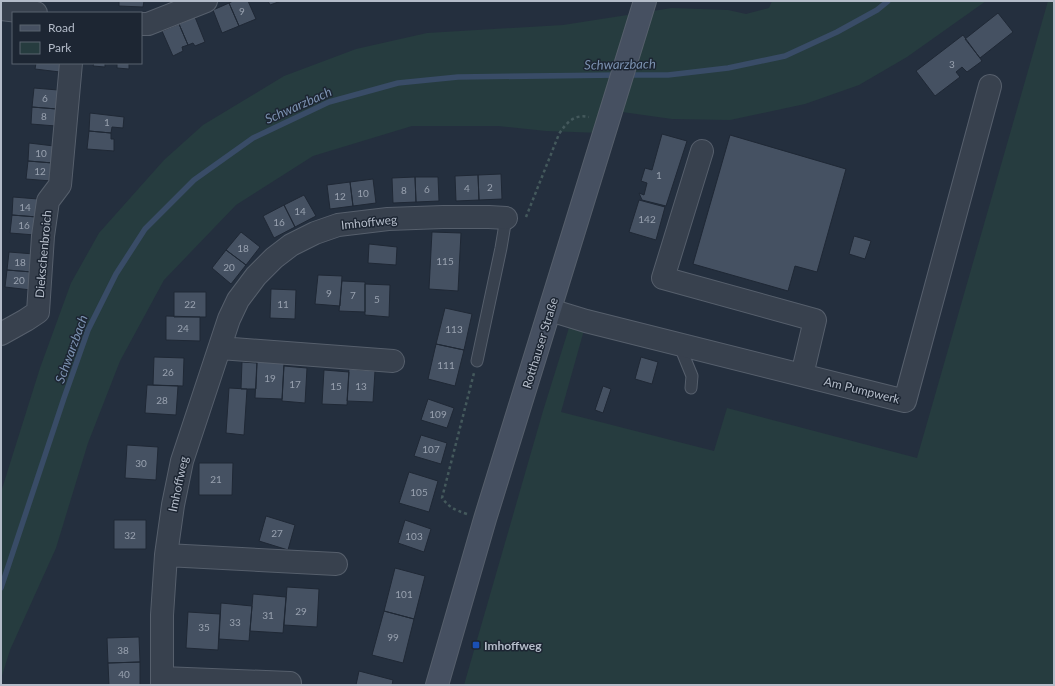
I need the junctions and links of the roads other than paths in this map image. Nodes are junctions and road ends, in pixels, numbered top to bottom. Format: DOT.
graph roads {
  1 [pos="206,1"];
  2 [pos="646,1"];
  3 [pos="1,10"];
  4 [pos="24,12"];
  5 [pos="153,15"];
  6 [pos="71,64"];
  7 [pos="990,86"];
  8 [pos="702,151"];
  9 [pos="516,218"];
  10 [pos="550,310"];
  11 [pos="1,334"];
  12 [pos="679,344"];
  13 [pos="220,348"];
  14 [pos="393,360"];
  15 [pos="477,361"];
  16 [pos="802,375"];
  17 [pos="691,388"];
  18 [pos="166,555"];
  19 [pos="336,564"];
  20 [pos="162,681"];
  21 [pos="290,683"];
  22 [pos="437,685"];
  1 -- 5 [label="street"];
  2 -- 10 [label="main road, Rotthauser Straße"];
  3 -- 4 [label="street"];
  6 -- 11 [label="street, Diekschenbroich"];
  7 -- 16 [label="street, Am Pumpwerk"];
  8 -- 16 [label="street"];
  9 -- 13 [label="street, Imhoffweg"];
  9 -- 15 [label="lane"];
  10 -- 12 [label="street, Am Pumpwerk"];
  10 -- 22 [label="main road, Rotthauser Straße"];
  12 -- 16 [label="street, Am Pumpwerk"];
  12 -- 17 [label="lane"];
  13 -- 14 [label="street"];
  13 -- 18 [label="street, Imhoffweg"];
  18 -- 19 [label="street"];
  18 -- 20 [label="street, Imhoffweg"];
  20 -- 21 [label="street, Imhoffweg"];
}
